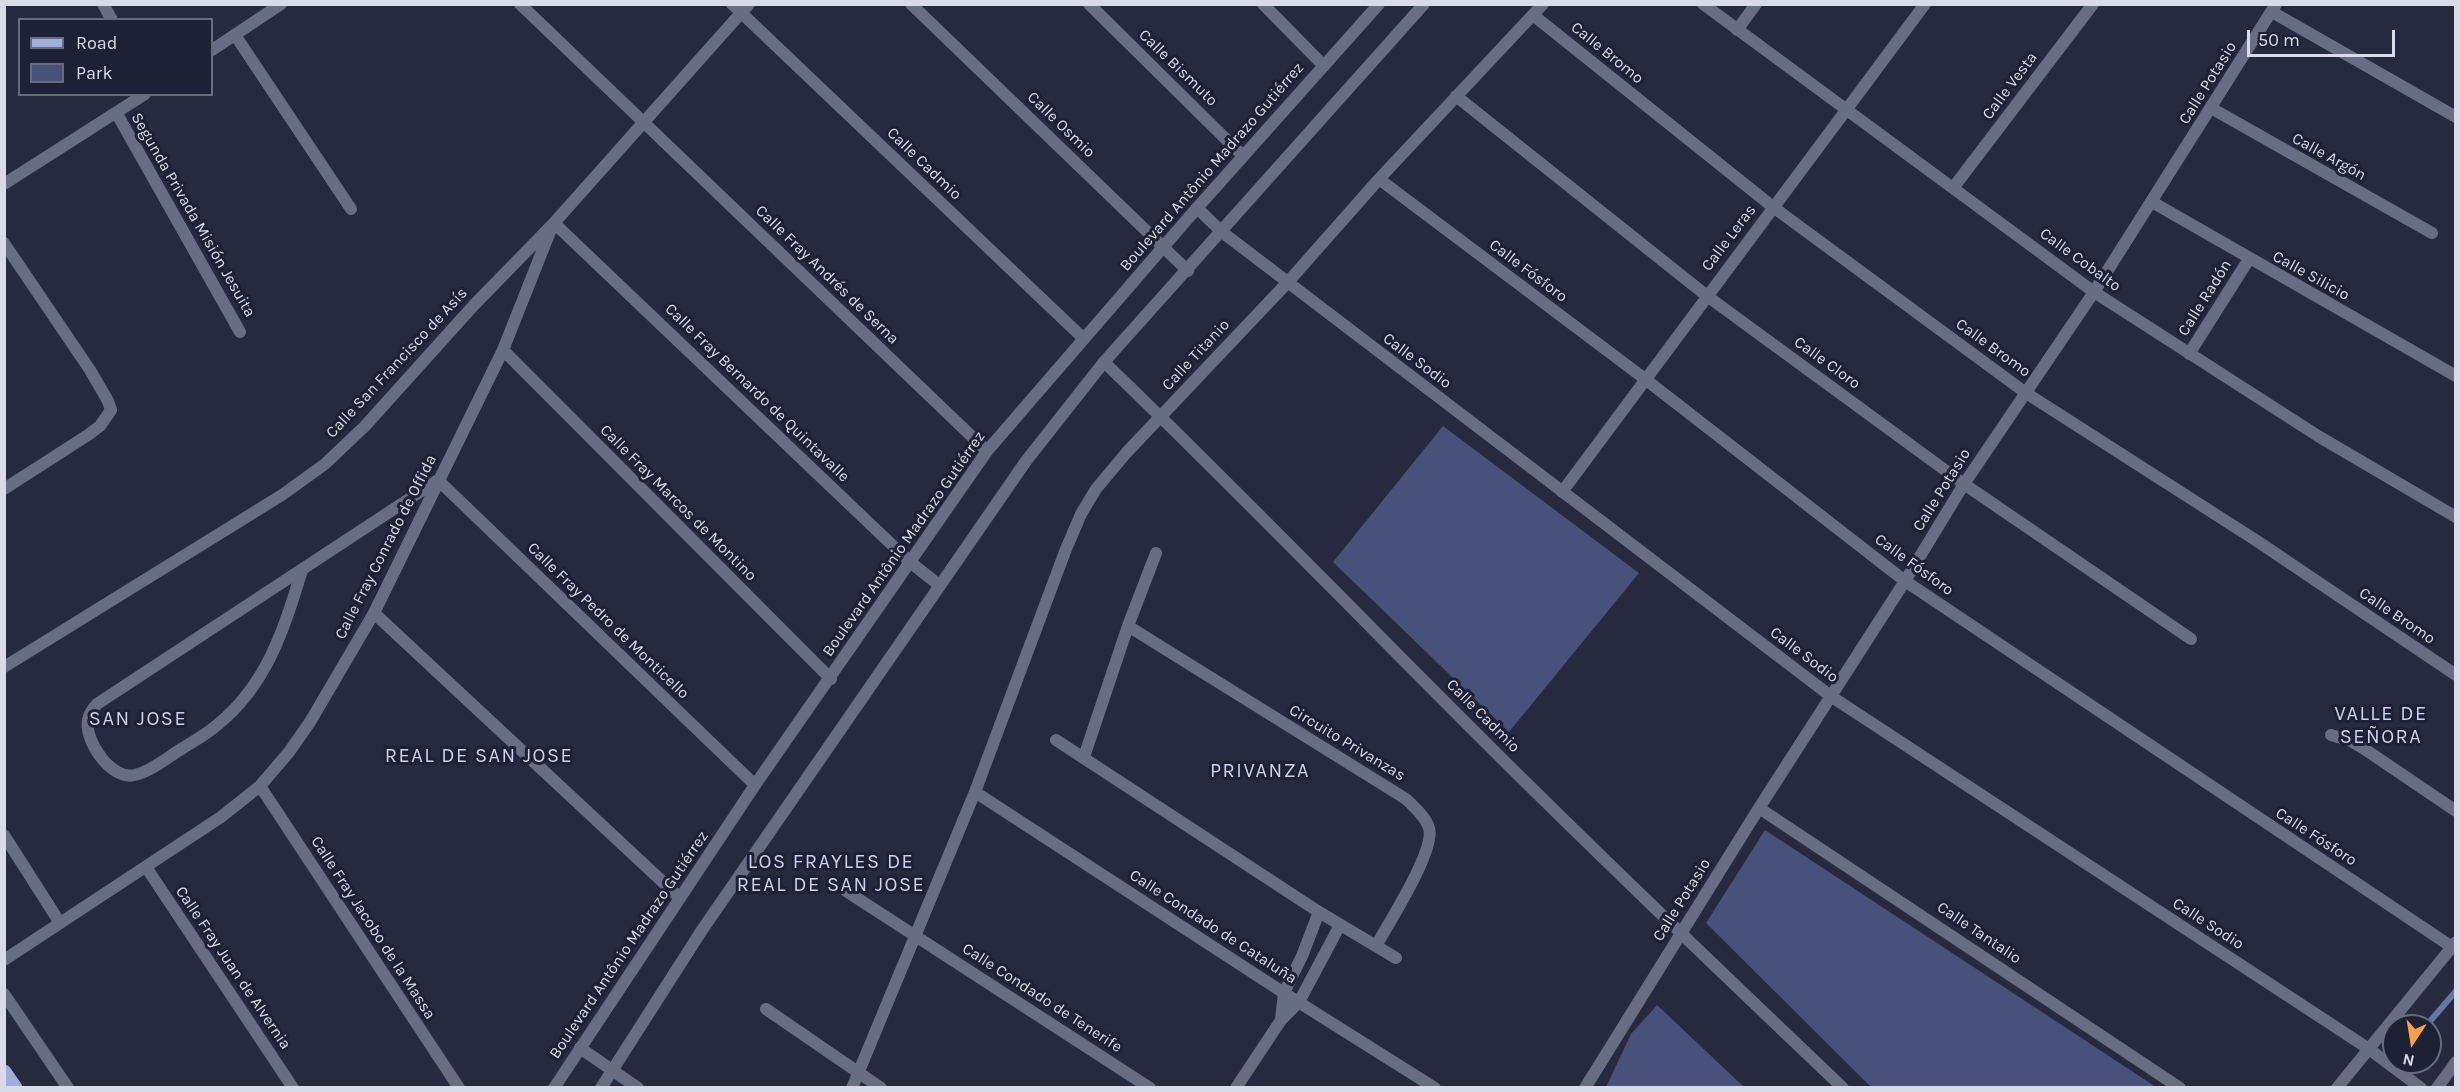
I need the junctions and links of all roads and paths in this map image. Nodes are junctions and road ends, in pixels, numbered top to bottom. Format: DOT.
graph roads {
  1 [pos="103,4"];
  2 [pos="281,4"];
  3 [pos="520,4"];
  4 [pos="911,4"];
  5 [pos="1089,4"];
  6 [pos="1263,4"];
  7 [pos="1378,4"];
  8 [pos="1424,4"];
  9 [pos="1543,4"];
  10 [pos="1703,4"];
  11 [pos="1756,4"];
  12 [pos="1925,4"];
  13 [pos="2093,4"];
  14 [pos="741,7"];
  15 [pos="2274,8"];
  16 [pos="1533,15"];
  17 [pos="111,18"];
  18 [pos="1737,30"];
  19 [pos="235,35"];
  20 [pos="213,49"];
  21 [pos="1324,66"];
  22 [pos="142,96"];
  23 [pos="1456,96"];
  24 [pos="1847,108"];
  25 [pos="2211,108"];
  26 [pos="117,114"];
  27 [pos="2456,117"];
  28 [pos="644,123"];
  29 [pos="1243,156"];
  30 [pos="1379,179"];
  31 [pos="4,184"];
  32 [pos="1953,188"];
  33 [pos="2151,202"];
  34 [pos="1773,207"];
  35 [pos="1197,208"];
  36 [pos="351,209"];
  37 [pos="554,223"];
  38 [pos="1222,232"];
  39 [pos="2432,233"];
  40 [pos="4,243"];
  41 [pos="1165,247"];
  42 [pos="2249,260"];
  43 [pos="1188,271"];
  44 [pos="1288,282"];
  45 [pos="2094,292"];
  46 [pos="1707,296"];
  47 [pos="240,332"];
  48 [pos="1083,338"];
  49 [pos="503,350"];
  50 [pos="2189,354"];
  51 [pos="1104,363"];
  52 [pos="2456,376"];
  53 [pos="1645,379"];
  54 [pos="2026,393"];
  55 [pos="1161,416"];
  56 [pos="987,451"];
  57 [pos="438,480"];
  58 [pos="1964,484"];
  59 [pos="4,489"];
  60 [pos="1562,492"];
  61 [pos="2456,517"];
  62 [pos="1156,553"];
  63 [pos="910,562"];
  64 [pos="302,570"];
  65 [pos="1905,581"];
  66 [pos="939,585"];
  67 [pos="374,613"];
  68 [pos="1128,626"];
  69 [pos="2191,639"];
  70 [pos="4,667"];
  71 [pos="2456,675"];
  72 [pos="831,679"];
  73 [pos="1832,697"];
  74 [pos="2331,735"];
  75 [pos="1056,740"];
  76 [pos="1084,757"];
  77 [pos="755,785"];
  78 [pos="260,786"];
  79 [pos="975,792"];
  80 [pos="1760,808"];
  81 [pos="2456,811"];
  82 [pos="4,835"];
  83 [pos="146,867"];
  84 [pos="846,891"];
  85 [pos="680,898"];
  86 [pos="1319,912"];
  87 [pos="60,923"];
  88 [pos="1340,925"];
  89 [pos="1681,933"];
  90 [pos="916,936"];
  91 [pos="2454,944"];
  92 [pos="1376,946"];
  93 [pos="1396,958"];
  94 [pos="4,960"];
  95 [pos="4,993"];
  96 [pos="1284,993"];
  97 [pos="1299,1002"];
  98 [pos="766,1010"];
  99 [pos="1281,1020"];
  100 [pos="580,1048"];
  101 [pos="2369,1049"];
  102 [pos="2456,1062"];
  103 [pos="613,1069"];
  104 [pos="4,1072"];
  105 [pos="857,1072"];
  106 [pos="1420,1084"];
  107 [pos="15,1088"];
  108 [pos="68,1088"];
  109 [pos="293,1088"];
  110 [pos="459,1088"];
  111 [pos="554,1088"];
  112 [pos="601,1088"];
  113 [pos="638,1088"];
  114 [pos="852,1088"];
  115 [pos="881,1088"];
  116 [pos="1150,1088"];
  117 [pos="1236,1088"];
  118 [pos="1435,1088"];
  119 [pos="1585,1088"];
  120 [pos="1843,1088"];
  121 [pos="2180,1088"];
  122 [pos="2337,1088"];
  123 [pos="2421,1088"];
  124 [pos="2437,1088"];
  1 -- 17 [label="street"];
  2 -- 19 [label="street"];
  3 -- 28 [label="street, Calle Fray Andrés de Serna"];
  4 -- 41 [label="street, Calle Osmio"];
  5 -- 29 [label="street, Calle Bismuto"];
  6 -- 21 [label="street"];
  7 -- 21 [label="street, Boulevard Antônio Madrazo Gutiérrez"];
  8 -- 38 [label="street"];
  9 -- 16 [label="street, Calle Titanio"];
  10 -- 18 [label="street, Calle Cobalto"];
  11 -- 18 [label="street"];
  12 -- 24 [label="street, Calle Leras"];
  13 -- 32 [label="street, Calle Vesta"];
  14 -- 28 [label="street, Calle San Francisco de Asís"];
  14 -- 48 [label="street, Calle Cadmio"];
  15 -- 25 [label="street, Calle Potasio"];
  15 -- 27 [label="street"];
  16 -- 23 [label="street, Calle Titanio"];
  16 -- 34 [label="street, Calle Bromo"];
  18 -- 24 [label="street, Calle Cobalto"];
  19 -- 20 [label="street"];
  19 -- 36 [label="street"];
  21 -- 29 [label="street, Boulevard Antônio Madrazo Gutiérrez"];
  22 -- 26 [label="street"];
  23 -- 30 [label="street, Calle Titanio"];
  23 -- 46 [label="street, Calle Cloro"];
  24 -- 32 [label="street, Calle Cobalto"];
  24 -- 34 [label="street, Calle Leras"];
  25 -- 33 [label="street, Calle Potasio"];
  25 -- 39 [label="street, Calle Argón"];
  26 -- 31 [label="street"];
  26 -- 47 [label="street, Segunda Privada Misión Jesuita"];
  28 -- 37 [label="street, Calle San Francisco de Asís"];
  28 -- 56 [label="street, Calle Fray Andrés de Serna"];
  29 -- 35 [label="street, Boulevard Antônio Madrazo Gutiérrez"];
  30 -- 44 [label="street, Calle Titanio"];
  30 -- 53 [label="street, Calle Fósforo"];
  32 -- 45 [label="street, Calle Cobalto"];
  33 -- 42 [label="street, Calle Silicio"];
  33 -- 45 [label="street, Calle Potasio"];
  34 -- 46 [label="street, Calle Leras"];
  34 -- 54 [label="street, Calle Bromo"];
  35 -- 38 [label="street, Calle Sodio"];
  35 -- 41 [label="street, Boulevard Antônio Madrazo Gutiérrez"];
  37 -- 49 [label="street, Calle Fray Conrado de Offida"];
  37 -- 63 [label="street, Calle Fray Bernardo de Quintavalle"];
  37 -- 70 [label="street, Calle San Francisco de Asís"];
  38 -- 43 [label="street"];
  38 -- 44 [label="street, Calle Sodio"];
  40 -- 59 [label="street"];
  41 -- 43 [label="street, Calle Osmio"];
  41 -- 48 [label="street, Boulevard Antônio Madrazo Gutiérrez"];
  42 -- 50 [label="street, Calle Radón"];
  42 -- 52 [label="street, Calle Silicio"];
  43 -- 51 [label="street"];
  44 -- 55 [label="street, Calle Titanio"];
  44 -- 60 [label="street, Calle Sodio"];
  45 -- 50 [label="street, Calle Cobalto"];
  45 -- 54 [label="street, Calle Potasio"];
  46 -- 53 [label="street, Calle Leras"];
  46 -- 58 [label="street, Calle Cloro"];
  48 -- 56 [label="street, Boulevard Antônio Madrazo Gutiérrez"];
  49 -- 57 [label="street, Calle Fray Conrado de Offida"];
  49 -- 72 [label="street, Calle Fray Marcos de Montino"];
  50 -- 61 [label="street, Calle Cobalto"];
  51 -- 55 [label="street, Calle Cadmio"];
  51 -- 66 [label="street"];
  53 -- 60 [label="street, Calle Leras"];
  53 -- 65 [label="street, Calle Fósforo"];
  54 -- 58 [label="street, Calle Potasio"];
  54 -- 71 [label="street, Calle Bromo"];
  55 -- 79 [label="street, Calle Titanio"];
  55 -- 89 [label="street, Calle Cadmio"];
  56 -- 63 [label="street, Boulevard Antônio Madrazo Gutiérrez"];
  57 -- 64 [label="street"];
  57 -- 67 [label="street, Calle Fray Conrado de Offida"];
  57 -- 77 [label="street, Calle Fray Pedro de Monticello"];
  58 -- 65 [label="street, Calle Potasio"];
  58 -- 69 [label="street, Calle Cloro"];
  60 -- 73 [label="street, Calle Sodio"];
  62 -- 68 [label="street"];
  63 -- 66 [label="street, Calle Fray Bernardo de Quintavalle"];
  63 -- 72 [label="street, Boulevard Antônio Madrazo Gutiérrez"];
  64 -- 64 [label="street"];
  65 -- 73 [label="street, Calle Potasio"];
  65 -- 91 [label="street, Calle Fósforo"];
  66 -- 103 [label="street"];
  67 -- 78 [label="street, Calle Fray Conrado de Offida"];
  67 -- 85 [label="street"];
  68 -- 76 [label="street"];
  68 -- 92 [label="street, Circuito Privanzas"];
  72 -- 77 [label="street, Boulevard Antônio Madrazo Gutiérrez"];
  73 -- 80 [label="street, Calle Potasio"];
  73 -- 101 [label="street, Calle Sodio"];
  74 -- 81 [label="street"];
  75 -- 76 [label="street"];
  76 -- 86 [label="street"];
  77 -- 85 [label="street, Boulevard Antônio Madrazo Gutiérrez"];
  78 -- 83 [label="street, Calle Fray Conrado de Offida"];
  78 -- 110 [label="street, Calle Fray Jacobo de la Massa"];
  79 -- 90 [label="street, Calle Titanio"];
  79 -- 96 [label="street, Calle Condado de Cataluña"];
  80 -- 89 [label="street, Calle Potasio"];
  80 -- 121 [label="street, Calle Tantalio"];
  82 -- 87 [label="street"];
  83 -- 87 [label="street, Calle Fray Conrado de Offida"];
  83 -- 109 [label="street, Calle Fray Juan de Alvernia"];
  84 -- 90 [label="street, Calle Condado de Tenerife"];
  85 -- 100 [label="street, Boulevard Antônio Madrazo Gutiérrez"];
  86 -- 88 [label="street"];
  86 -- 96 [label="street"];
  87 -- 94 [label="street, Calle Fray Conrado de Offida"];
  88 -- 92 [label="street"];
  88 -- 97 [label="street"];
  89 -- 119 [label="street, Calle Potasio"];
  89 -- 120 [label="street, Calle Cadmio"];
  90 -- 105 [label="street, Calle Titanio"];
  90 -- 116 [label="street, Calle Condado de Tenerife"];
  91 -- 101 [label="street"];
  92 -- 93 [label="street"];
  95 -- 108 [label="street"];
  96 -- 97 [label="street, Calle Condado de Cataluña"];
  96 -- 99 [label="street"];
  97 -- 99 [label="street"];
  97 -- 106 [label="street, Calle Condado de Cataluña"];
  98 -- 105 [label="street"];
  99 -- 117 [label="street"];
  100 -- 103 [label="street"];
  100 -- 111 [label="street, Boulevard Antônio Madrazo Gutiérrez"];
  101 -- 122 [label="street"];
  101 -- 123 [label="street, Calle Sodio"];
  102 -- 124 [label="street"];
  103 -- 112 [label="street"];
  103 -- 113 [label="street"];
  104 -- 107 [label="main road"];
  105 -- 114 [label="street, Calle Titanio"];
  105 -- 115 [label="street"];
  106 -- 118 [label="street, Calle Condado de Cataluña"];
}
